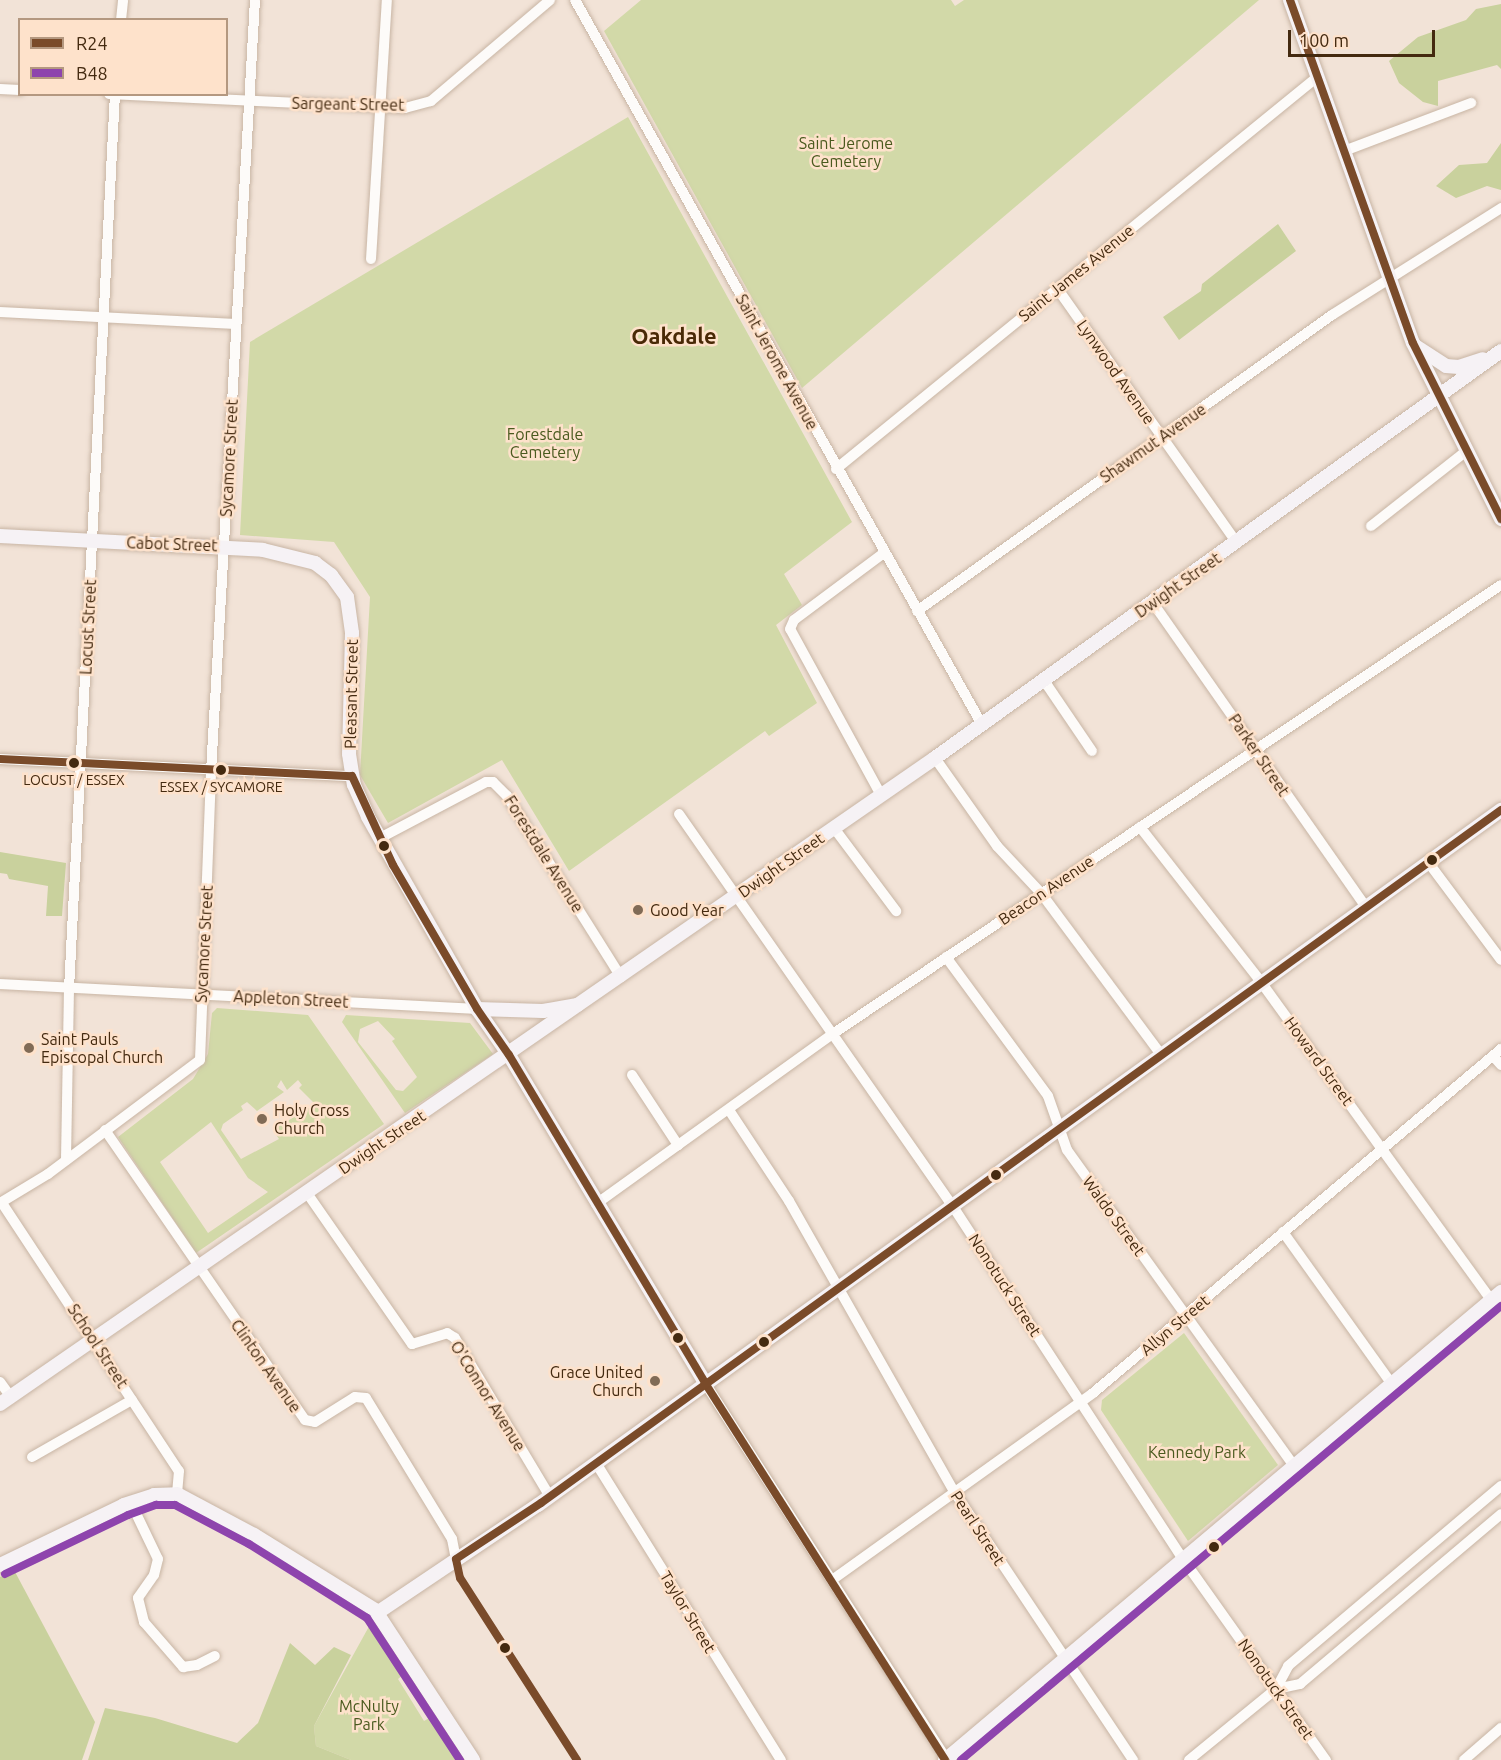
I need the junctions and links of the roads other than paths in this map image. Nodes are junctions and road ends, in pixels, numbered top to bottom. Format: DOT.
graph roads {
  1 [pos="123,0"];
  2 [pos="255,0"];
  3 [pos="387,0"];
  4 [pos="550,0"];
  5 [pos="575,0"];
  6 [pos="1290,0"];
  7 [pos="121,18"];
  8 [pos="1316,78"];
  9 [pos="0,89"];
  10 [pos="18,90"];
  11 [pos="115,96"];
  12 [pos="138,96"];
  13 [pos="250,101"];
  14 [pos="1471,103"];
  15 [pos="381,108"];
  16 [pos="1344,151"];
  17 [pos="1501,208"];
  18 [pos="371,259"];
  19 [pos="1390,278"];
  20 [pos="1057,288"];
  21 [pos="0,312"];
  22 [pos="104,317"];
  23 [pos="236,324"];
  24 [pos="1413,343"];
  25 [pos="1501,351"];
  26 [pos="1438,399"];
  27 [pos="1162,437"];
  28 [pos="1465,452"];
  29 [pos="836,469"];
  30 [pos="1501,519"];
  31 [pos="1371,526"];
  32 [pos="0,536"];
  33 [pos="93,541"];
  34 [pos="1237,543"];
  35 [pos="224,546"];
  36 [pos="884,553"];
  37 [pos="336,581"];
  38 [pos="1501,585"];
  39 [pos="1153,603"];
  40 [pos="917,610"];
  41 [pos="1043,680"];
  42 [pos="981,723"];
  43 [pos="1256,750"];
  44 [pos="1092,751"];
  45 [pos="935,758"];
  46 [pos="0,759"];
  47 [pos="81,764"];
  48 [pos="211,772"];
  49 [pos="352,776"];
  50 [pos="881,795"];
  51 [pos="1501,810"];
  52 [pos="679,814"];
  53 [pos="1140,827"];
  54 [pos="834,828"];
  55 [pos="380,838"];
  56 [pos="1428,862"];
  57 [pos="1041,893"];
  58 [pos="736,897"];
  59 [pos="1365,906"];
  60 [pos="896,911"];
  61 [pos="946,957"];
  62 [pos="1501,960"];
  63 [pos="621,976"];
  64 [pos="1262,982"];
  65 [pos="0,984"];
  66 [pos="69,989"];
  67 [pos="200,994"];
  68 [pos="581,1004"];
  69 [pos="477,1009"];
  70 [pos="834,1033"];
  71 [pos="1160,1053"];
  72 [pos="1497,1053"];
  73 [pos="509,1055"];
  74 [pos="1501,1065"];
  75 [pos="632,1075"];
  76 [pos="729,1110"];
  77 [pos="1059,1127"];
  78 [pos="105,1130"];
  79 [pos="678,1145"];
  80 [pos="1382,1147"];
  81 [pos="66,1160"];
  82 [pos="307,1193"];
  83 [pos="1,1203"];
  84 [pos="596,1204"];
  85 [pos="952,1205"];
  86 [pos="1283,1232"];
  87 [pos="198,1268"];
  88 [pos="835,1288"];
  89 [pos="1496,1296"];
  90 [pos="1186,1316"];
  91 [pos="94,1338"];
  92 [pos="0,1382"];
  93 [pos="705,1383"];
  94 [pos="1392,1384"];
  95 [pos="132,1400"];
  96 [pos="5,1401"];
  97 [pos="1082,1402"];
  98 [pos="32,1457"];
  99 [pos="597,1463"];
  100 [pos="1295,1467"];
  101 [pos="1501,1486"];
  102 [pos="955,1493"];
  103 [pos="177,1494"];
  104 [pos="550,1497"];
  105 [pos="131,1503"];
  106 [pos="1501,1515"];
  107 [pos="456,1559"];
  108 [pos="1183,1560"];
  109 [pos="0,1566"];
  110 [pos="832,1580"];
  111 [pos="377,1613"];
  112 [pos="215,1656"];
  113 [pos="1065,1659"];
  114 [pos="1276,1689"];
  115 [pos="1501,1728"];
  116 [pos="473,1760"];
  117 [pos="781,1760"];
  118 [pos="946,1760"];
  119 [pos="1133,1760"];
  120 [pos="1189,1760"];
  121 [pos="1326,1760"];
  122 [pos="1464,1760"];
  1 -- 7 [label="street"];
  2 -- 13 [label="street, Sycamore Street"];
  3 -- 15 [label="street"];
  4 -- 15 [label="street, Sargeant Street"];
  5 -- 29 [label="street, Saint Jerome Avenue"];
  6 -- 8 [label="main road"];
  8 -- 16 [label="main road"];
  8 -- 20 [label="street, Saint James Avenue"];
  9 -- 10 [label="street"];
  11 -- 22 [label="street, Locust Street"];
  12 -- 13 [label="street, Sargeant Street"];
  13 -- 15 [label="street, Sargeant Street"];
  13 -- 23 [label="street, Sycamore Street"];
  14 -- 16 [label="street"];
  15 -- 18 [label="street"];
  16 -- 19 [label="main road"];
  17 -- 19 [label="street, Shawmut Avenue"];
  19 -- 24 [label="main road"];
  19 -- 27 [label="street, Shawmut Avenue"];
  20 -- 27 [label="street, Lynwood Avenue"];
  20 -- 29 [label="street, Saint James Avenue"];
  21 -- 22 [label="street"];
  22 -- 23 [label="street"];
  22 -- 33 [label="street, Locust Street"];
  23 -- 35 [label="street, Sycamore Street"];
  24 -- 25 [label="main road"];
  24 -- 26 [label="main road"];
  25 -- 26 [label="main road, Dwight Street"];
  26 -- 28 [label="main road"];
  26 -- 34 [label="main road, Dwight Street"];
  27 -- 34 [label="street, Lynwood Avenue"];
  27 -- 40 [label="street, Shawmut Avenue"];
  28 -- 30 [label="main road"];
  28 -- 31 [label="street"];
  29 -- 36 [label="street, Saint Jerome Avenue"];
  32 -- 33 [label="main road, Cabot Street"];
  33 -- 35 [label="main road, Cabot Street"];
  33 -- 47 [label="street, Locust Street"];
  34 -- 39 [label="main road, Dwight Street"];
  35 -- 37 [label="main road, Cabot Street"];
  35 -- 48 [label="street, Sycamore Street"];
  36 -- 40 [label="street, Saint Jerome Avenue"];
  36 -- 50 [label="street"];
  37 -- 49 [label="main road, Pleasant Street"];
  38 -- 43 [label="street, Beacon Avenue"];
  39 -- 41 [label="main road, Dwight Street"];
  39 -- 43 [label="street, Parker Street"];
  40 -- 42 [label="street, Saint Jerome Avenue"];
  41 -- 42 [label="main road, Dwight Street"];
  41 -- 44 [label="street"];
  42 -- 45 [label="main road, Dwight Street"];
  43 -- 53 [label="street, Beacon Avenue"];
  43 -- 59 [label="street, Parker Street"];
  45 -- 50 [label="main road, Dwight Street"];
  45 -- 57 [label="street"];
  46 -- 47 [label="street"];
  47 -- 48 [label="street"];
  47 -- 66 [label="street, Locust Street"];
  48 -- 49 [label="street"];
  48 -- 67 [label="street, Sycamore Street"];
  49 -- 55 [label="main road, Pleasant Street"];
  50 -- 54 [label="main road, Dwight Street"];
  51 -- 56 [label="main road"];
  52 -- 58 [label="street, Nonotuck Street"];
  53 -- 57 [label="street, Beacon Avenue"];
  53 -- 64 [label="street, Howard Street"];
  54 -- 58 [label="main road, Dwight Street"];
  54 -- 60 [label="street"];
  55 -- 63 [label="street, Forestdale Avenue"];
  55 -- 69 [label="main road, Pleasant Street"];
  56 -- 59 [label="main road"];
  56 -- 62 [label="street"];
  57 -- 61 [label="street, Beacon Avenue"];
  57 -- 71 [label="street"];
  58 -- 63 [label="main road, Dwight Street"];
  58 -- 70 [label="street, Nonotuck Street"];
  59 -- 64 [label="main road"];
  61 -- 70 [label="street, Beacon Avenue"];
  61 -- 77 [label="street, Waldo Street"];
  63 -- 68 [label="main road, Dwight Street"];
  64 -- 71 [label="main road"];
  64 -- 80 [label="street, Howard Street"];
  65 -- 66 [label="street, Appleton Street"];
  66 -- 67 [label="street, Appleton Street"];
  66 -- 81 [label="street, Locust Street"];
  67 -- 69 [label="street, Appleton Street"];
  67 -- 78 [label="street, Sycamore Street"];
  68 -- 69 [label="main road, Appleton Street"];
  68 -- 73 [label="main road, Dwight Street"];
  69 -- 73 [label="main road, Pleasant Street"];
  70 -- 76 [label="street, Beacon Avenue"];
  70 -- 85 [label="street, Nonotuck Street"];
  71 -- 77 [label="main road"];
  72 -- 74 [label="street"];
  72 -- 80 [label="street, Allyn Street"];
  73 -- 82 [label="main road, Dwight Street"];
  73 -- 84 [label="main road, Pleasant Street"];
  75 -- 79 [label="street"];
  76 -- 79 [label="street, Beacon Avenue"];
  76 -- 88 [label="street, Pearl Street"];
  77 -- 85 [label="main road"];
  77 -- 90 [label="street, Waldo Street"];
  78 -- 81 [label="street"];
  78 -- 87 [label="street, Clinton Avenue"];
  79 -- 84 [label="street, Beacon Avenue"];
  80 -- 86 [label="street, Allyn Street"];
  80 -- 89 [label="street, Howard Street"];
  81 -- 83 [label="street"];
  82 -- 87 [label="main road, Dwight Street"];
  82 -- 104 [label="street, O'Connor Avenue"];
  83 -- 91 [label="street, School Street"];
  84 -- 93 [label="main road, Pleasant Street"];
  85 -- 88 [label="main road"];
  85 -- 97 [label="street, Nonotuck Street"];
  86 -- 90 [label="street, Allyn Street"];
  86 -- 94 [label="street"];
  87 -- 91 [label="main road, Dwight Street"];
  87 -- 107 [label="street, Clinton Avenue"];
  88 -- 93 [label="main road"];
  88 -- 102 [label="street, Pearl Street"];
  89 -- 94 [label="main road"];
  90 -- 97 [label="street, Allyn Street"];
  90 -- 100 [label="street, Waldo Street"];
  91 -- 95 [label="street, School Street"];
  91 -- 96 [label="main road, Dwight Street"];
  92 -- 96 [label="street"];
  93 -- 99 [label="main road"];
  93 -- 110 [label="street, Pleasant Street"];
  94 -- 100 [label="main road"];
  95 -- 98 [label="street"];
  95 -- 103 [label="street, School Street"];
  97 -- 102 [label="street, Allyn Street"];
  97 -- 108 [label="street, Nonotuck Street"];
  99 -- 104 [label="main road"];
  99 -- 117 [label="street, Taylor Street"];
  100 -- 108 [label="main road"];
  101 -- 114 [label="street"];
  102 -- 110 [label="street, Allyn Street"];
  102 -- 113 [label="street, Pearl Street"];
  103 -- 105 [label="main road"];
  103 -- 111 [label="main road"];
  104 -- 107 [label="main road"];
  105 -- 109 [label="main road"];
  105 -- 112 [label="street"];
  106 -- 114 [label="street"];
  107 -- 111 [label="main road"];
  108 -- 113 [label="main road"];
  108 -- 114 [label="street, Nonotuck Street"];
  110 -- 118 [label="street, Pleasant Street"];
  111 -- 116 [label="main road"];
  113 -- 118 [label="main road"];
  113 -- 119 [label="street, Pearl Street"];
  114 -- 120 [label="street"];
  114 -- 121 [label="street, Nonotuck Street"];
  115 -- 122 [label="street"];
}
